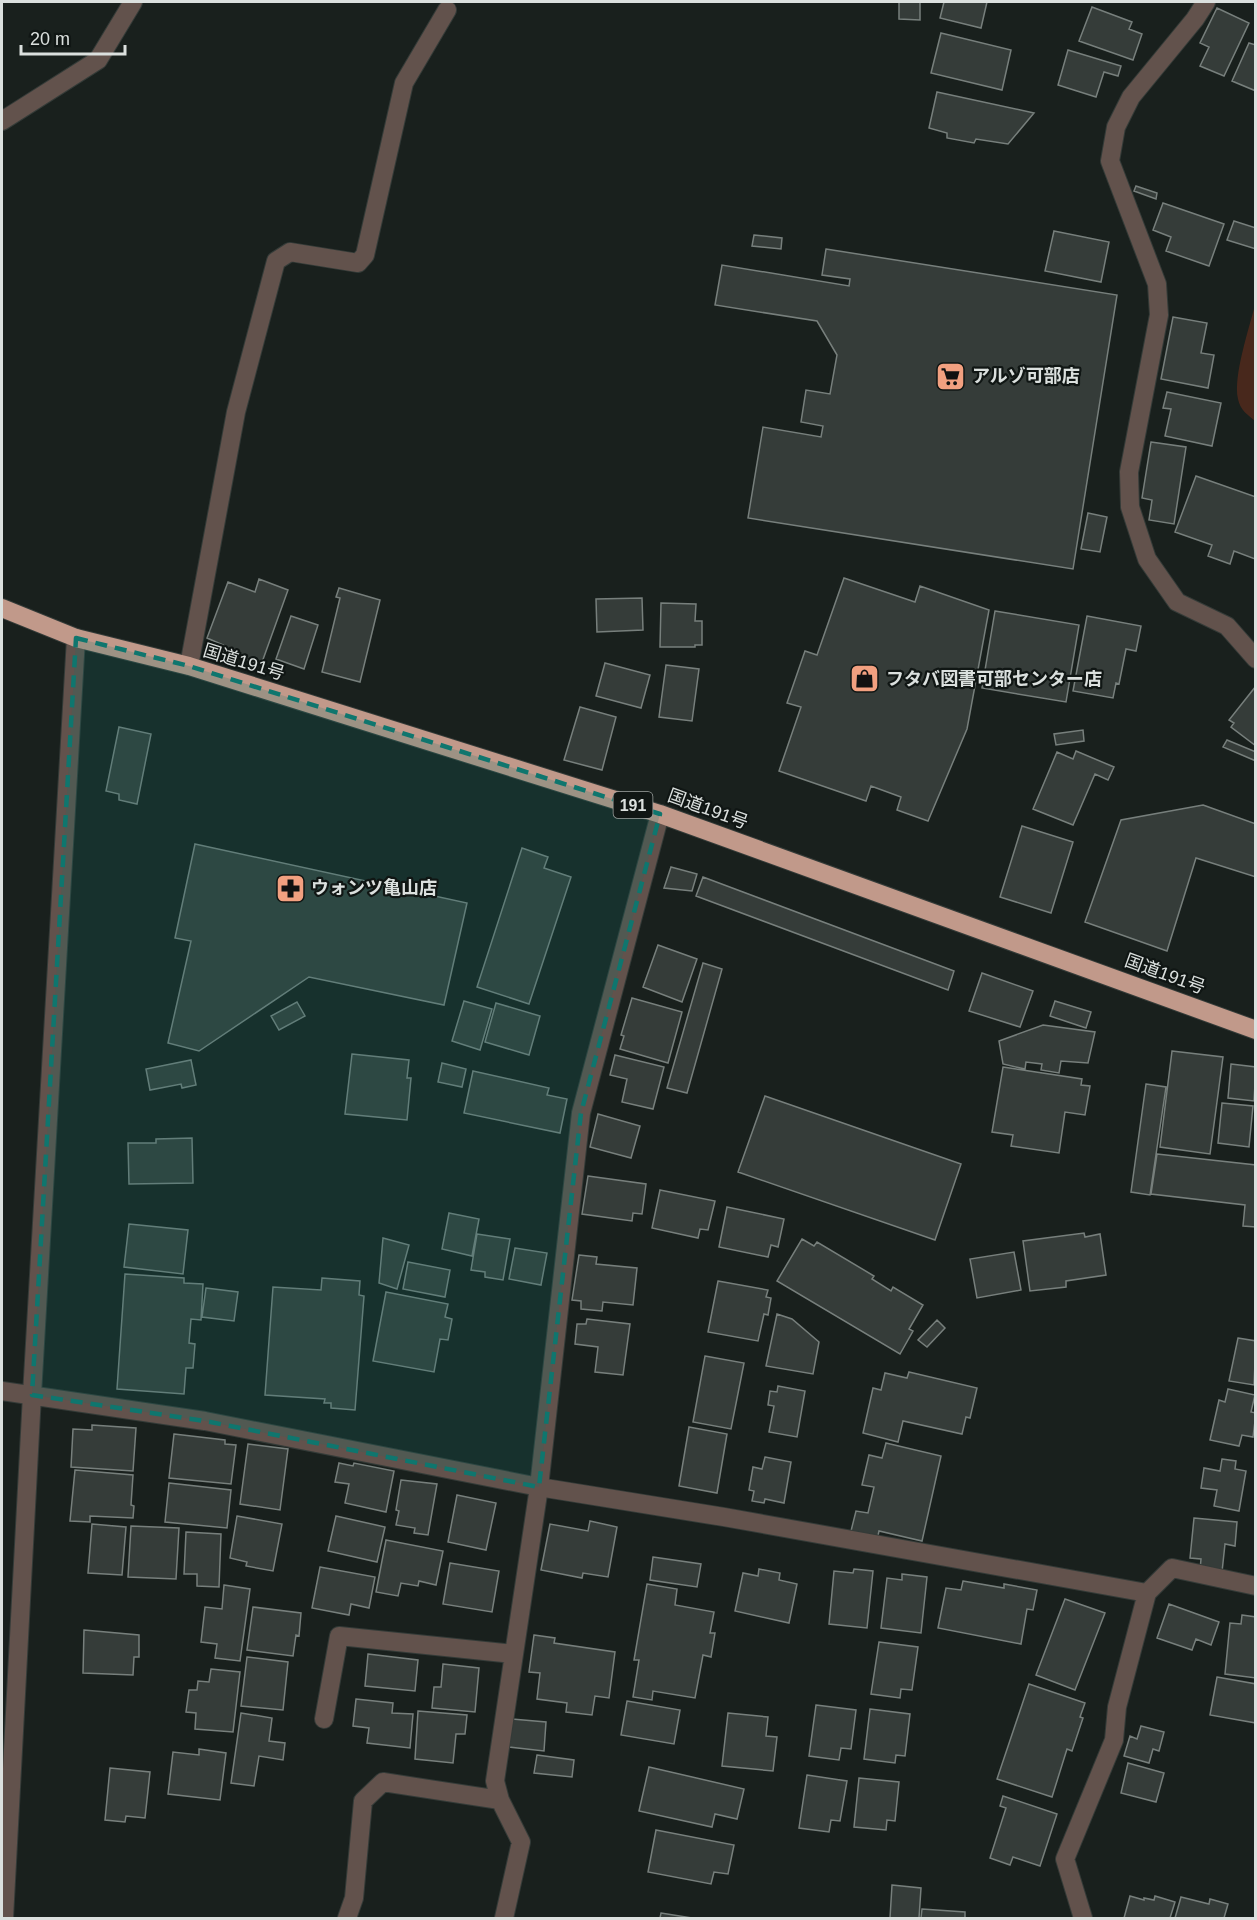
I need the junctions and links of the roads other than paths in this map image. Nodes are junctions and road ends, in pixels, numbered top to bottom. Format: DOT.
graph roads {
  1 [pos="133,2"];
  2 [pos="1206,2"];
  3 [pos="447,10"];
  4 [pos="2,121"];
  5 [pos="2,608"];
  6 [pos="76,638"];
  7 [pos="1256,659"];
  8 [pos="189,666"];
  9 [pos="660,814"];
  10 [pos="1256,1030"];
  11 [pos="2,1391"];
  12 [pos="32,1395"];
  13 [pos="539,1487"];
  14 [pos="1256,1586"];
  15 [pos="1146,1593"];
  16 [pos="514,1654"];
  17 [pos="324,1719"];
  18 [pos="500,1800"];
  19 [pos="4,1918"];
  20 [pos="347,1918"];
  21 [pos="504,1918"];
  22 [pos="1083,1918"];
  1 -- 4 [label="street"];
  2 -- 7 [label="street"];
  3 -- 8 [label="street"];
  5 -- 6 [label="highway, 国道191号 / 191"];
  6 -- 8 [label="highway, 国道191号 / 191"];
  6 -- 12 [label="street"];
  8 -- 9 [label="highway, 国道191号 / 191"];
  9 -- 10 [label="highway, 国道191号 / 191"];
  9 -- 13 [label="street"];
  11 -- 12 [label="street"];
  12 -- 13 [label="street"];
  12 -- 19 [label="street"];
  13 -- 15 [label="street"];
  13 -- 16 [label="street"];
  14 -- 15 [label="street"];
  15 -- 22 [label="street"];
  16 -- 17 [label="street"];
  16 -- 18 [label="street"];
  18 -- 20 [label="street"];
  18 -- 21 [label="street"];
}
